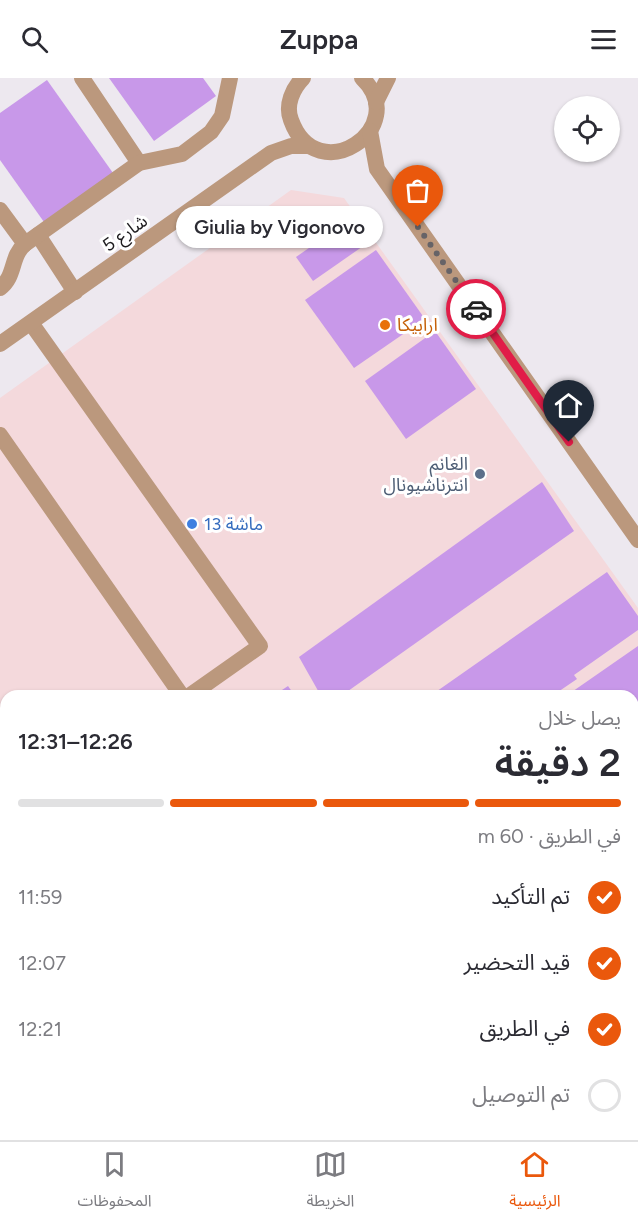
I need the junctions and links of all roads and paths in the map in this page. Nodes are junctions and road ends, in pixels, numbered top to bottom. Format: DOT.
graph roads {
  1 [pos="82,78"];
  2 [pos="230,78"];
  3 [pos="362,78"];
  4 [pos="388,78"];
  5 [pos="299,80"];
  6 [pos="376,102"];
  7 [pos="289,115"];
  8 [pos="370,131"];
  9 [pos="308,146"];
  10 [pos="340,152"];
  11 [pos="272,153"];
  12 [pos="139,163"];
  13 [pos="377,169"];
  14 [pos="0,210"];
  15 [pos="31,239"];
  16 [pos="0,288"];
  17 [pos="75,292"];
  18 [pos="31,323"];
  19 [pos="0,344"];
  20 [pos="0,435"];
  21 [pos="638,540"];
  22 [pos="178,690"];
  23 [pos="198,690"];
  1 -- 12 [label="street"];
  2 -- 12 [label="street"];
  3 -- 6 [label="street"];
  4 -- 6 [label="street"];
  5 -- 7 [label="street, شارع 5"];
  6 -- 8 [label="street"];
  7 -- 9 [label="street"];
  7 -- 11 [label="street, شارع 5"];
  8 -- 10 [label="street"];
  8 -- 13 [label="street"];
  9 -- 10 [label="street"];
  9 -- 11 [label="street, شارع 5"];
  10 -- 13 [label="street"];
  11 -- 17 [label="street, شارع 5"];
  12 -- 15 [label="street"];
  13 -- 21 [label="street"];
  14 -- 15 [label="street"];
  15 -- 16 [label="street"];
  15 -- 17 [label="street"];
  17 -- 18 [label="street, شارع 5"];
  18 -- 19 [label="street, شارع 5"];
  18 -- 23 [label="street"];
  20 -- 22 [label="street"];
}
